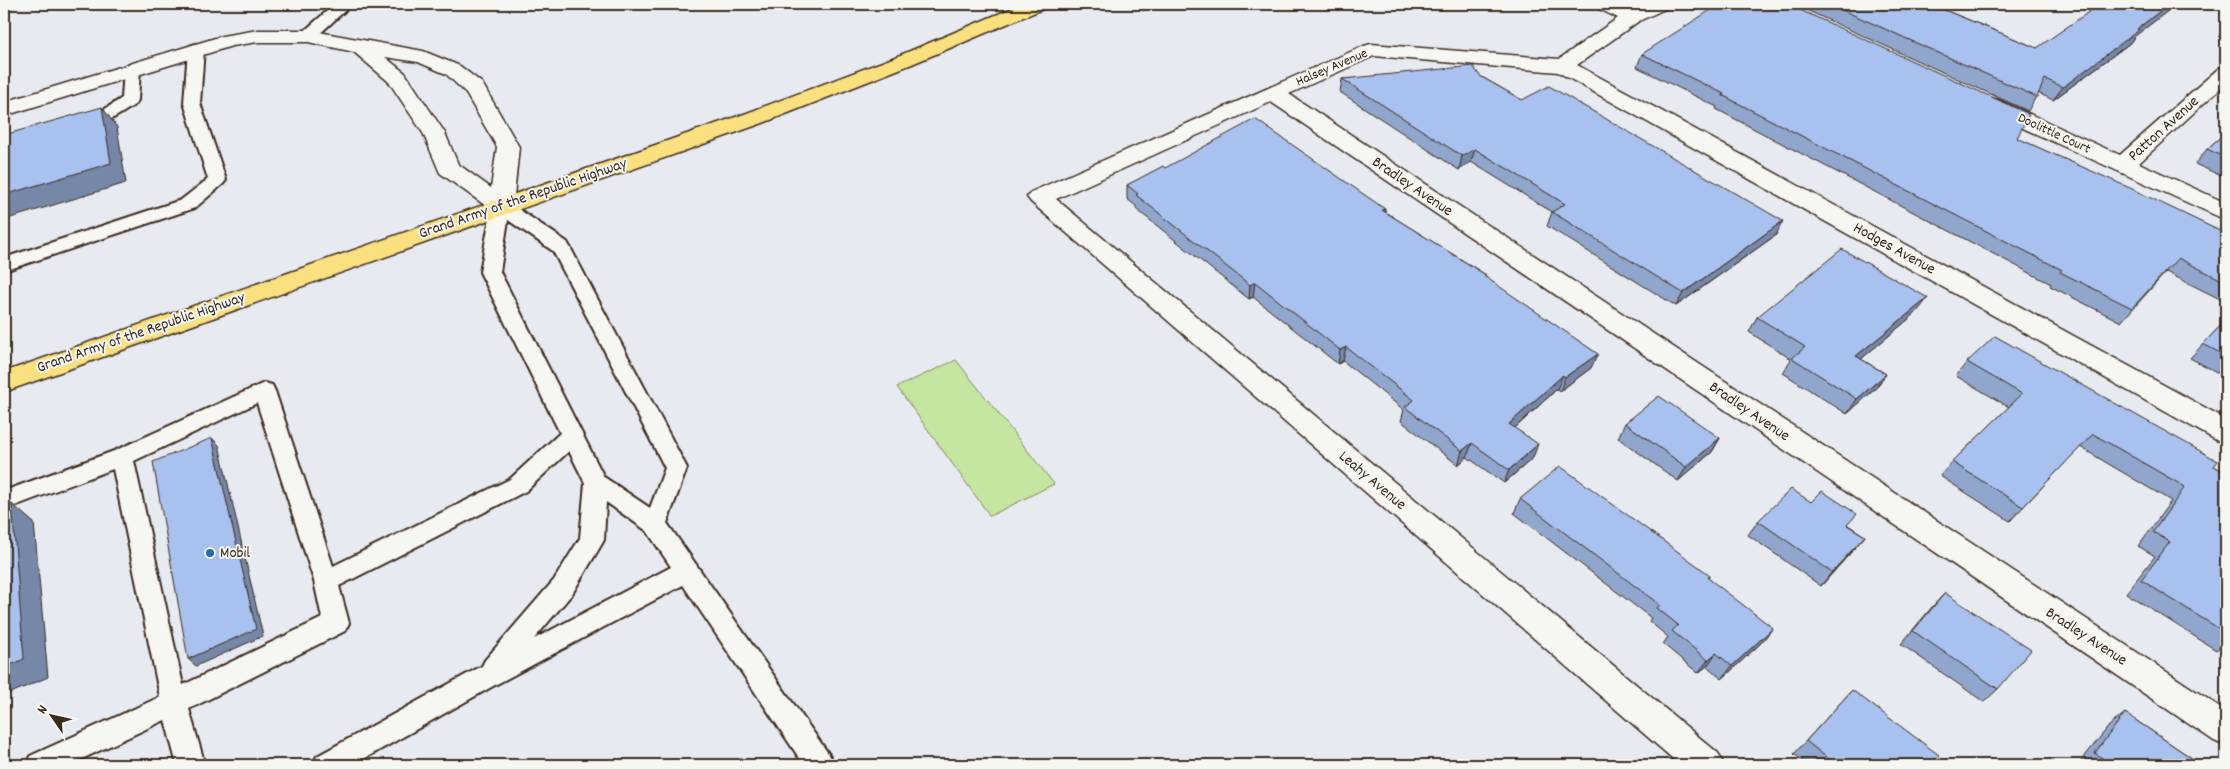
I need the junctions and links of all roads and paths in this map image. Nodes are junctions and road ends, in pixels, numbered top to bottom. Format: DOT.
graph roads {
  1 [pos="344,4"];
  2 [pos="1038,4"];
  3 [pos="1604,4"];
  4 [pos="1660,4"];
  5 [pos="1632,18"];
  6 [pos="308,36"];
  7 [pos="361,47"];
  8 [pos="196,48"];
  9 [pos="1563,66"];
  10 [pos="132,70"];
  11 [pos="2226,72"];
  12 [pos="1272,93"];
  13 [pos="1977,98"];
  14 [pos="4,109"];
  15 [pos="70,126"];
  16 [pos="2123,165"];
  17 [pos="1039,197"];
  18 [pos="501,206"];
  19 [pos="2226,212"];
  20 [pos="4,265"];
  21 [pos="4,382"];
  22 [pos="2226,432"];
  23 [pos="572,435"];
  24 [pos="122,457"];
  25 [pos="596,483"];
  26 [pos="4,501"];
  27 [pos="655,524"];
  28 [pos="687,571"];
  29 [pos="326,581"];
  30 [pos="486,678"];
  31 [pos="174,703"];
  32 [pos="2226,730"];
  33 [pos="40,765"];
  34 [pos="191,765"];
  35 [pos="327,765"];
  36 [pos="820,765"];
  37 [pos="1706,765"];
  1 -- 6 [label="lane"];
  2 -- 18 [label="main road, Grand Army of the Republic Highway"];
  3 -- 5 [label="street"];
  4 -- 5 [label="street"];
  5 -- 9 [label="street"];
  6 -- 7 [label="street"];
  6 -- 8 [label="street"];
  7 -- 18 [label="street"];
  7 -- 18 [label="street"];
  8 -- 10 [label="street"];
  8 -- 20 [label="lane"];
  9 -- 12 [label="street, Halsey Avenue"];
  9 -- 22 [label="street, Hodges Avenue"];
  10 -- 14 [label="street"];
  10 -- 15 [label="lane"];
  11 -- 16 [label="street, Patton Avenue"];
  12 -- 17 [label="street, Halsey Avenue"];
  12 -- 32 [label="street, Bradley Avenue"];
  13 -- 16 [label="street, Doolittle Court"];
  16 -- 19 [label="street, Doolittle Court"];
  17 -- 37 [label="street, Leahy Avenue"];
  18 -- 21 [label="main road, Grand Army of the Republic Highway"];
  18 -- 23 [label="lane"];
  18 -- 27 [label="lane"];
  23 -- 25 [label="lane"];
  23 -- 29 [label="lane"];
  24 -- 26 [label="lane"];
  24 -- 29 [label="lane"];
  24 -- 31 [label="lane"];
  25 -- 27 [label="lane"];
  25 -- 30 [label="lane"];
  27 -- 28 [label="lane"];
  28 -- 30 [label="lane"];
  28 -- 36 [label="lane"];
  29 -- 31 [label="lane"];
  30 -- 35 [label="lane"];
  31 -- 33 [label="lane"];
  31 -- 34 [label="lane"];
}
